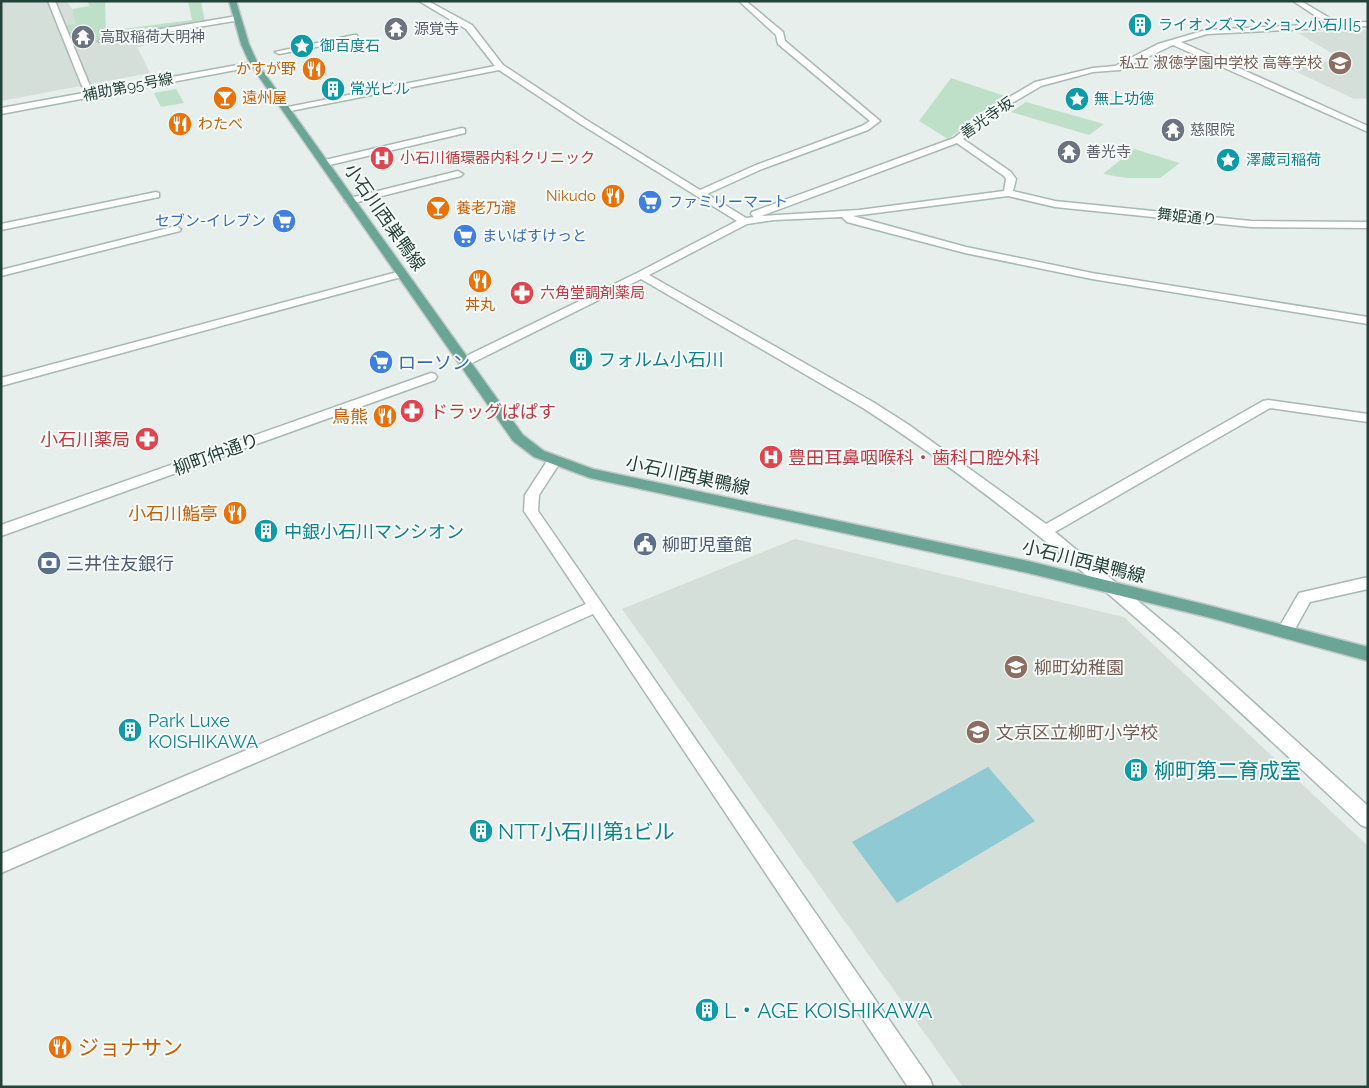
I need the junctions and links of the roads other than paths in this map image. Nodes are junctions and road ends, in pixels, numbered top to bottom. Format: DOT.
graph roads {
  1 [pos="51,1"];
  2 [pos="232,1"];
  3 [pos="422,1"];
  4 [pos="742,1"];
  5 [pos="1296,1"];
  6 [pos="237,18"];
  7 [pos="1368,24"];
  8 [pos="1337,26"];
  9 [pos="354,37"];
  10 [pos="102,41"];
  11 [pos="1174,42"];
  12 [pos="279,52"];
  13 [pos="254,64"];
  14 [pos="500,67"];
  15 [pos="86,86"];
  16 [pos="288,110"];
  17 [pos="1,111"];
  18 [pos="1368,128"];
  19 [pos="462,130"];
  20 [pos="957,140"];
  21 [pos="324,163"];
  22 [pos="458,174"];
  23 [pos="1008,193"];
  24 [pos="699,194"];
  25 [pos="156,195"];
  26 [pos="350,201"];
  27 [pos="844,215"];
  28 [pos="744,221"];
  29 [pos="1368,225"];
  30 [pos="1,227"];
  31 [pos="176,230"];
  32 [pos="1,273"];
  33 [pos="401,274"];
  34 [pos="641,275"];
  35 [pos="1368,321"];
  36 [pos="464,362"];
  37 [pos="430,377"];
  38 [pos="1,382"];
  39 [pos="1368,418"];
  40 [pos="554,461"];
  41 [pos="1,531"];
  42 [pos="1045,531"];
  43 [pos="1368,583"];
  44 [pos="1112,587"];
  45 [pos="596,606"];
  46 [pos="1285,631"];
  47 [pos="1368,654"];
  48 [pos="1368,819"];
  49 [pos="1,864"];
  50 [pos="922,1087"];
  1 -- 15 [label="street"];
  2 -- 6 [label="main road, 小石川西巣鴨線"];
  3 -- 14 [label="street"];
  4 -- 24 [label="street"];
  5 -- 8 [label="street"];
  6 -- 10 [label="street"];
  6 -- 13 [label="main road, 小石川西巣鴨線"];
  7 -- 8 [label="street, 善光寺坂"];
  8 -- 11 [label="street, 善光寺坂"];
  9 -- 12 [label="street"];
  11 -- 18 [label="street"];
  11 -- 20 [label="street, 善光寺坂"];
  13 -- 16 [label="main road, 小石川西巣鴨線"];
  13 -- 17 [label="street, 補助第95号線"];
  14 -- 16 [label="street"];
  14 -- 24 [label="street"];
  16 -- 21 [label="main road, 小石川西巣鴨線"];
  19 -- 21 [label="street"];
  20 -- 23 [label="street"];
  20 -- 28 [label="street, 善光寺坂"];
  21 -- 26 [label="main road, 小石川西巣鴨線"];
  22 -- 26 [label="street"];
  23 -- 27 [label="street"];
  23 -- 29 [label="street, 舞姫通り"];
  24 -- 28 [label="street"];
  25 -- 30 [label="street"];
  26 -- 33 [label="main road, 小石川西巣鴨線"];
  27 -- 28 [label="street"];
  27 -- 35 [label="street"];
  28 -- 34 [label="street, 善光寺坂"];
  31 -- 32 [label="street"];
  33 -- 36 [label="main road, 小石川西巣鴨線"];
  33 -- 38 [label="street"];
  34 -- 36 [label="street, 善光寺坂"];
  34 -- 42 [label="street"];
  36 -- 40 [label="main road, 小石川西巣鴨線"];
  37 -- 41 [label="street, 柳町仲通り"];
  39 -- 42 [label="street"];
  40 -- 44 [label="main road, 小石川西巣鴨線"];
  40 -- 45 [label="street"];
  42 -- 44 [label="street"];
  43 -- 46 [label="street"];
  44 -- 46 [label="main road, 小石川西巣鴨線"];
  44 -- 48 [label="street"];
  45 -- 49 [label="street"];
  45 -- 50 [label="street"];
  46 -- 47 [label="main road, 小石川西巣鴨線"];
}
